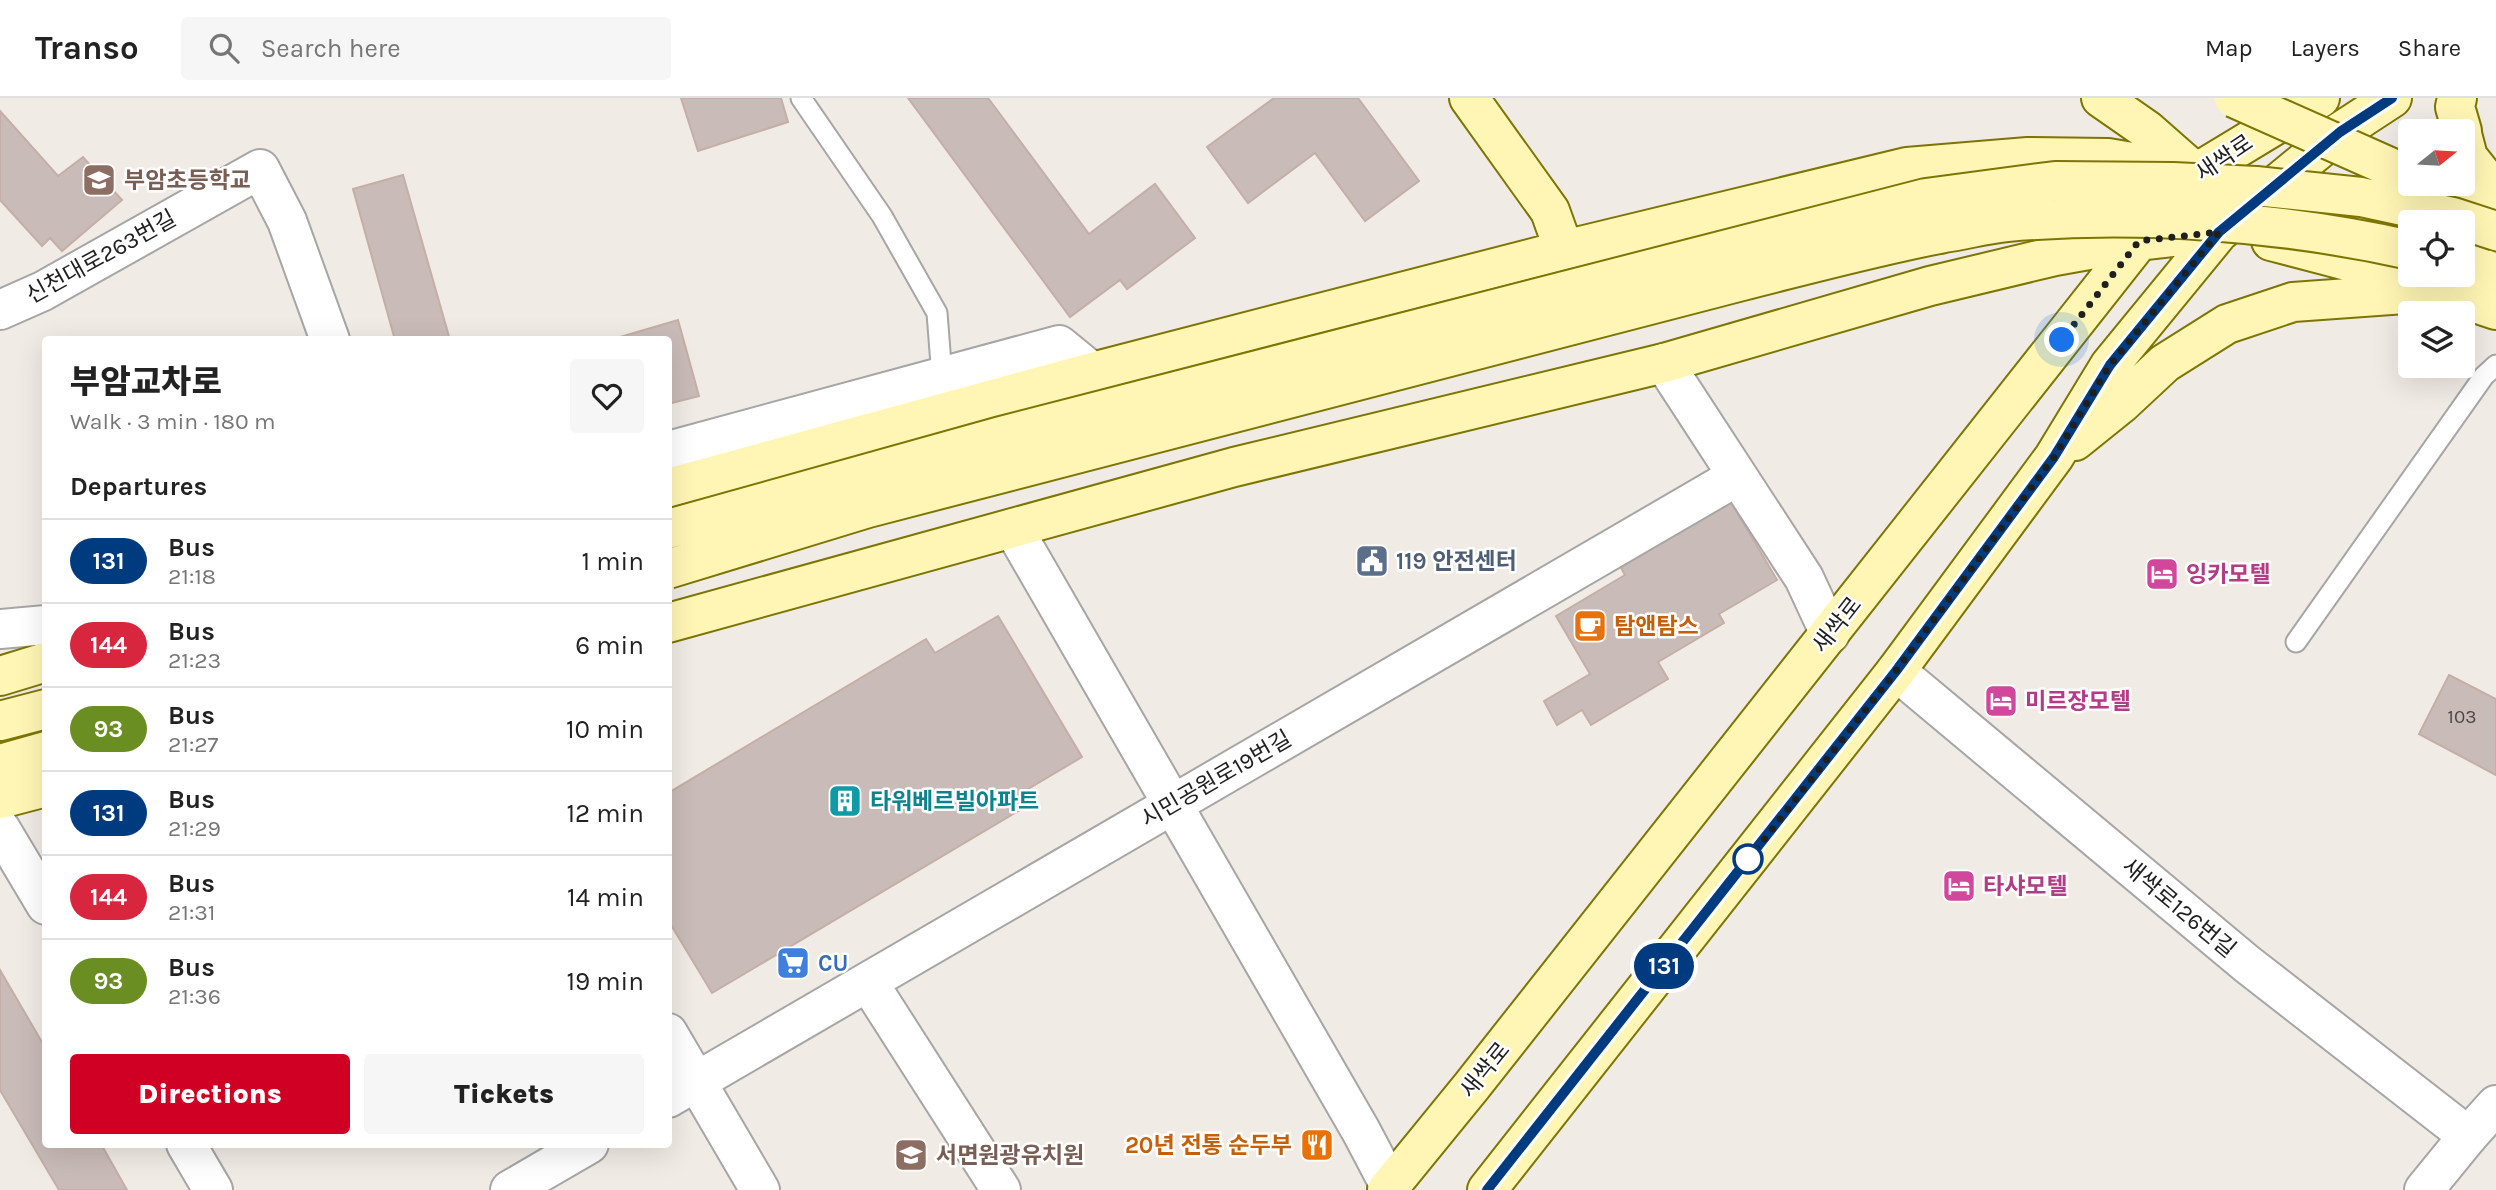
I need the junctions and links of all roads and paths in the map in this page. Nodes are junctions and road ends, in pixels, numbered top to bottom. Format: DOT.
graph roads {
  1 [pos="801,98"];
  2 [pos="1469,98"];
  3 [pos="2101,98"];
  4 [pos="2234,98"];
  5 [pos="2392,98"];
  6 [pos="2457,98"];
  7 [pos="2295,102"];
  8 [pos="2458,119"];
  9 [pos="2340,132"];
  10 [pos="2398,154"];
  11 [pos="2475,166"];
  12 [pos="2398,171"];
  13 [pos="2196,173"];
  14 [pos="2475,183"];
  15 [pos="2496,191"];
  16 [pos="2453,196"];
  17 [pos="2496,215"];
  18 [pos="2496,230"];
  19 [pos="2219,232"];
  20 [pos="2139,241"];
  21 [pos="2398,248"];
  22 [pos="1564,250"];
  23 [pos="2398,266"];
  24 [pos="2496,273"];
  25 [pos="2475,275"];
  26 [pos="2398,287"];
  27 [pos="2466,287"];
  28 [pos="0,310"];
  29 [pos="2496,310"];
  30 [pos="329,336"];
  31 [pos="1664,363"];
  32 [pos="2496,365"];
  33 [pos="1092,372"];
  34 [pos="942,377"];
  35 [pos="672,451"];
  36 [pos="2054,457"];
  37 [pos="1736,477"];
  38 [pos="672,487"];
  39 [pos="672,528"];
  40 [pos="1013,528"];
  41 [pos="672,568"];
  42 [pos="672,622"];
  43 [pos="42,625"];
  44 [pos="0,629"];
  45 [pos="1830,634"];
  46 [pos="2296,642"];
  47 [pos="42,663"];
  48 [pos="1896,671"];
  49 [pos="0,676"];
  50 [pos="42,752"];
  51 [pos="0,764"];
  52 [pos="42,788"];
  53 [pos="0,799"];
  54 [pos="1172,805"];
  55 [pos="0,828"];
  56 [pos="42,898"];
  57 [pos="868,982"];
  58 [pos="672,1049"];
  59 [pos="683,1090"];
  60 [pos="2496,1105"];
  61 [pos="2468,1136"];
  62 [pos="188,1148"];
  63 [pos="582,1148"];
  64 [pos="1388,1188"];
  65 [pos="213,1190"];
  66 [pos="510,1190"];
  67 [pos="760,1190"];
  68 [pos="1001,1190"];
  69 [pos="1487,1190"];
  70 [pos="2424,1190"];
  1 -- 34 [label="lane"];
  2 -- 22 [label="main road"];
  3 -- 13 [label="main road"];
  4 -- 12 [label="main road, bridge"];
  5 -- 9 [label="main road"];
  6 -- 8 [label="main road"];
  7 -- 9 [label="main road"];
  7 -- 13 [label="main road, 새싹로"];
  9 -- 10 [label="main road"];
  9 -- 19 [label="main road"];
  11 -- 15 [label="main road"];
  13 -- 19 [label="main road"];
  13 -- 20 [label="main road, 새싹로"];
  13 -- 22 [label="main road"];
  14 -- 15 [label="main road"];
  16 -- 17 [label="main road"];
  18 -- 39 [label="main road, bridge"];
  19 -- 20 [label="main road"];
  19 -- 23 [label="main road"];
  19 -- 36 [label="main road"];
  20 -- 31 [label="main road"];
  20 -- 45 [label="main road, 새싹로"];
  21 -- 41 [label="main road, bridge"];
  22 -- 33 [label="main road"];
  24 -- 25 [label="main road"];
  26 -- 36 [label="main road"];
  27 -- 29 [label="main road"];
  28 -- 30 [label="street, 신천대로263번길"];
  31 -- 37 [label="street"];
  31 -- 40 [label="main road"];
  32 -- 46 [label="lane"];
  33 -- 34 [label="street"];
  33 -- 38 [label="main road"];
  34 -- 35 [label="street"];
  36 -- 48 [label="main road"];
  37 -- 45 [label="street"];
  37 -- 54 [label="street, 시민공원로19번길"];
  40 -- 42 [label="main road"];
  40 -- 54 [label="street"];
  43 -- 44 [label="street"];
  45 -- 64 [label="main road, 새싹로"];
  47 -- 49 [label="main road"];
  48 -- 61 [label="street, 새싹로126번길"];
  48 -- 69 [label="main road"];
  50 -- 51 [label="main road"];
  52 -- 53 [label="main road"];
  54 -- 57 [label="street, 시민공원로19번길"];
  54 -- 64 [label="street"];
  55 -- 56 [label="street"];
  57 -- 59 [label="street, 시민공원로19번길"];
  57 -- 68 [label="street"];
  58 -- 59 [label="street"];
  59 -- 67 [label="street"];
  60 -- 61 [label="street"];
  61 -- 70 [label="street"];
  62 -- 65 [label="street"];
  63 -- 66 [label="street"];
}
